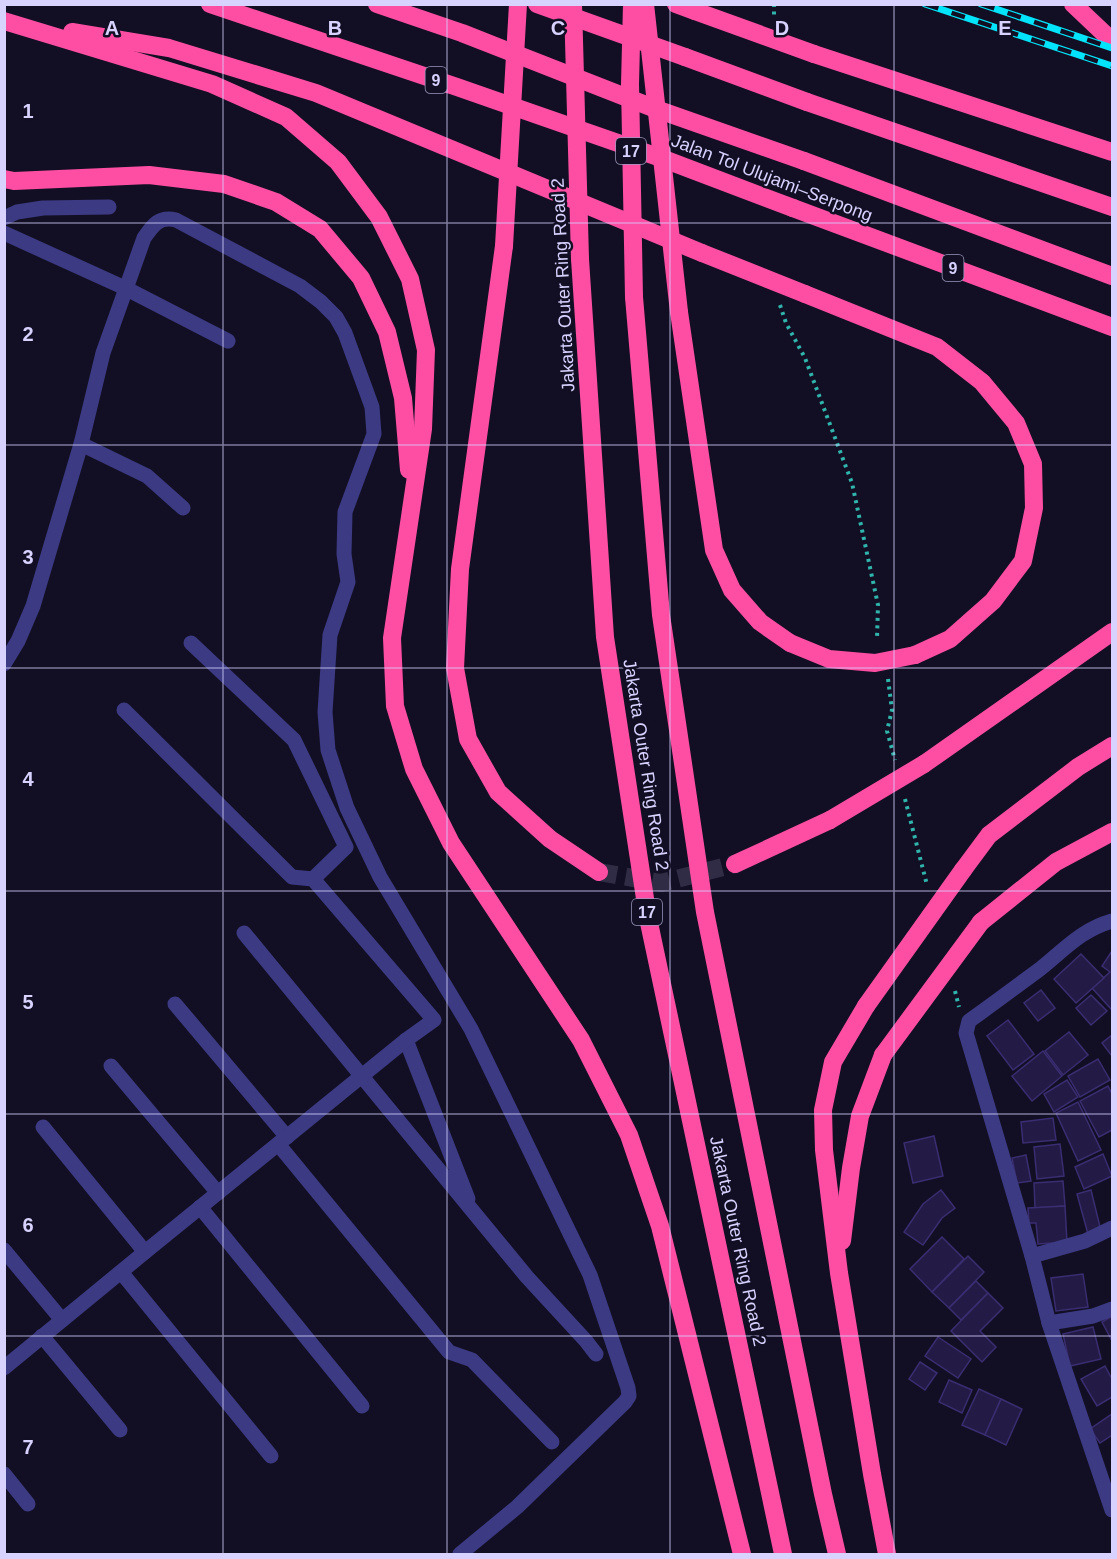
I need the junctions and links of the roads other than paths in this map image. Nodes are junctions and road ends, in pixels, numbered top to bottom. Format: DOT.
graph roads {
  1 [pos="210,4"];
  2 [pos="376,4"];
  3 [pos="518,4"];
  4 [pos="537,4"];
  5 [pos="573,4"];
  6 [pos="632,4"];
  7 [pos="645,4"];
  8 [pos="676,4"];
  9 [pos="1073,4"];
  10 [pos="4,21"];
  11 [pos="1113,41"];
  12 [pos="1113,152"];
  13 [pos="4,179"];
  14 [pos="109,207"];
  15 [pos="1113,207"];
  16 [pos="4,218"];
  17 [pos="4,233"];
  18 [pos="1113,276"];
  19 [pos="125,288"];
  20 [pos="1113,327"];
  21 [pos="228,340"];
  22 [pos="81,444"];
  23 [pos="412,499"];
  24 [pos="183,508"];
  25 [pos="1113,632"];
  26 [pos="191,643"];
  27 [pos="4,664"];
  28 [pos="124,710"];
  29 [pos="1113,747"];
  30 [pos="1113,832"];
  31 [pos="735,864"];
  32 [pos="599,872"];
  33 [pos="313,879"];
  34 [pos="1113,921"];
  35 [pos="244,933"];
  36 [pos="175,1004"];
  37 [pos="406,1040"];
  38 [pos="111,1066"];
  39 [pos="361,1076"];
  40 [pos="43,1127"];
  41 [pos="282,1141"];
  42 [pos="218,1193"];
  43 [pos="200,1207"];
  44 [pos="473,1212"];
  45 [pos="1113,1228"];
  46 [pos="4,1250"];
  47 [pos="145,1252"];
  48 [pos="1032,1256"];
  49 [pos="121,1272"];
  50 [pos="839,1273"];
  51 [pos="1113,1309"];
  52 [pos="62,1320"];
  53 [pos="1049,1323"];
  54 [pos="42,1336"];
  55 [pos="596,1354"];
  56 [pos="4,1368"];
  57 [pos="362,1406"];
  58 [pos="120,1430"];
  59 [pos="552,1442"];
  60 [pos="271,1456"];
  61 [pos="4,1474"];
  62 [pos="28,1504"];
  63 [pos="1113,1510"];
  64 [pos="460,1554"];
  65 [pos="742,1554"];
  66 [pos="783,1554"];
  67 [pos="837,1554"];
  68 [pos="887,1554"];
  1 -- 20 [label="highway, Jalan Tol Ulujami–Serpong / 9, bridge"];
  2 -- 18 [label="highway, Jalan Tol Ulujami–Serpong, bridge"];
  3 -- 32 [label="highway, bridge"];
  4 -- 15 [label="highway, bridge"];
  5 -- 66 [label="highway, Jakarta Outer Ring Road 2 / 17, bridge"];
  6 -- 67 [label="highway, Jakarta Outer Ring Road 2 / 17, bridge"];
  7 -- 10 [label="highway, bridge"];
  8 -- 12 [label="highway, bridge"];
  9 -- 11 [label="highway"];
  10 -- 23 [label="highway"];
  13 -- 23 [label="highway"];
  14 -- 16 [label="street"];
  17 -- 19 [label="street"];
  19 -- 21 [label="street"];
  19 -- 22 [label="street"];
  19 -- 64 [label="street"];
  22 -- 24 [label="street"];
  22 -- 27 [label="street"];
  23 -- 65 [label="highway"];
  25 -- 31 [label="highway, bridge"];
  26 -- 33 [label="street"];
  28 -- 33 [label="street"];
  29 -- 50 [label="highway, bridge"];
  30 -- 50 [label="highway, bridge"];
  33 -- 37 [label="street"];
  34 -- 48 [label="street"];
  35 -- 39 [label="street"];
  36 -- 41 [label="street"];
  37 -- 39 [label="street"];
  37 -- 44 [label="street"];
  38 -- 42 [label="street"];
  39 -- 41 [label="street"];
  39 -- 44 [label="street"];
  40 -- 47 [label="street"];
  41 -- 42 [label="street"];
  41 -- 59 [label="street"];
  42 -- 43 [label="street"];
  43 -- 47 [label="street"];
  43 -- 57 [label="street"];
  44 -- 55 [label="street"];
  45 -- 48 [label="street"];
  46 -- 52 [label="street"];
  47 -- 49 [label="street"];
  48 -- 53 [label="street"];
  49 -- 52 [label="street"];
  49 -- 60 [label="street"];
  50 -- 68 [label="highway"];
  51 -- 53 [label="street"];
  52 -- 54 [label="street"];
  53 -- 63 [label="street"];
  54 -- 56 [label="street"];
  54 -- 58 [label="street"];
  61 -- 62 [label="street"];
}
